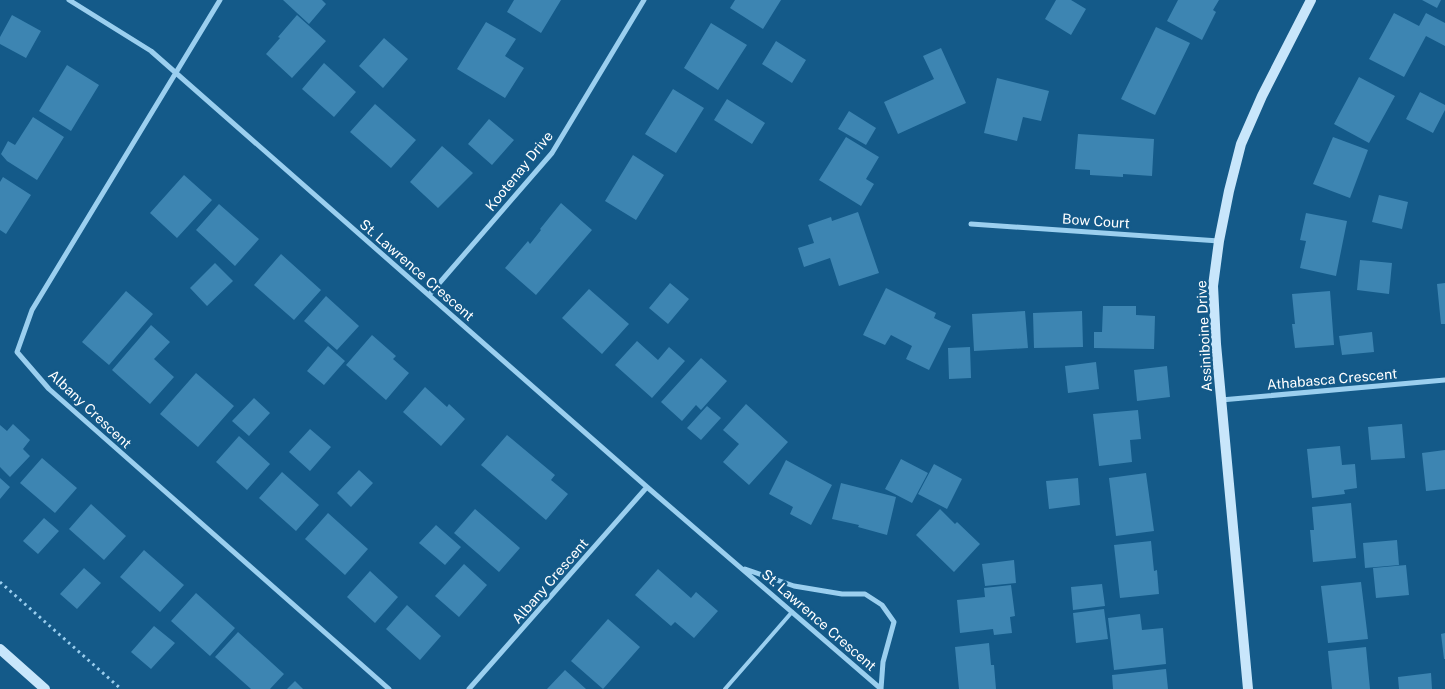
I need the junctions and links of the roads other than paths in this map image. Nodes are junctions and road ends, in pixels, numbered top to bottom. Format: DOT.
graph roads {
  1 [pos="69,0"];
  2 [pos="220,0"];
  3 [pos="644,0"];
  4 [pos="1311,0"];
  5 [pos="176,74"];
  6 [pos="971,224"];
  7 [pos="1218,241"];
  8 [pos="429,295"];
  9 [pos="1445,380"];
  10 [pos="1221,400"];
  11 [pos="647,487"];
  12 [pos="742,568"];
  13 [pos="792,612"];
  14 [pos="0,649"];
  15 [pos="45,689"];
  16 [pos="389,689"];
  17 [pos="470,689"];
  18 [pos="725,689"];
  19 [pos="881,689"];
  20 [pos="1248,689"];
  1 -- 5 [label="street, St. Lawrence Crescent"];
  2 -- 5 [label="street, Albany Crescent"];
  3 -- 8 [label="street, Kootenay Drive"];
  4 -- 7 [label="street, Assiniboine Drive"];
  5 -- 8 [label="street, St. Lawrence Crescent"];
  5 -- 16 [label="street, Albany Crescent"];
  6 -- 7 [label="street, Bow Court"];
  7 -- 10 [label="street, Assiniboine Drive"];
  8 -- 11 [label="street, St. Lawrence Crescent"];
  9 -- 10 [label="street, Athabasca Crescent"];
  10 -- 20 [label="street, Assiniboine Drive"];
  11 -- 12 [label="street, St. Lawrence Crescent"];
  11 -- 17 [label="street, Albany Crescent"];
  12 -- 13 [label="street, St. Lawrence Crescent"];
  12 -- 19 [label="street, St. Lawrence Crescent"];
  13 -- 18 [label="lane"];
  13 -- 19 [label="street, St. Lawrence Crescent"];
  14 -- 15 [label="street"];
}
